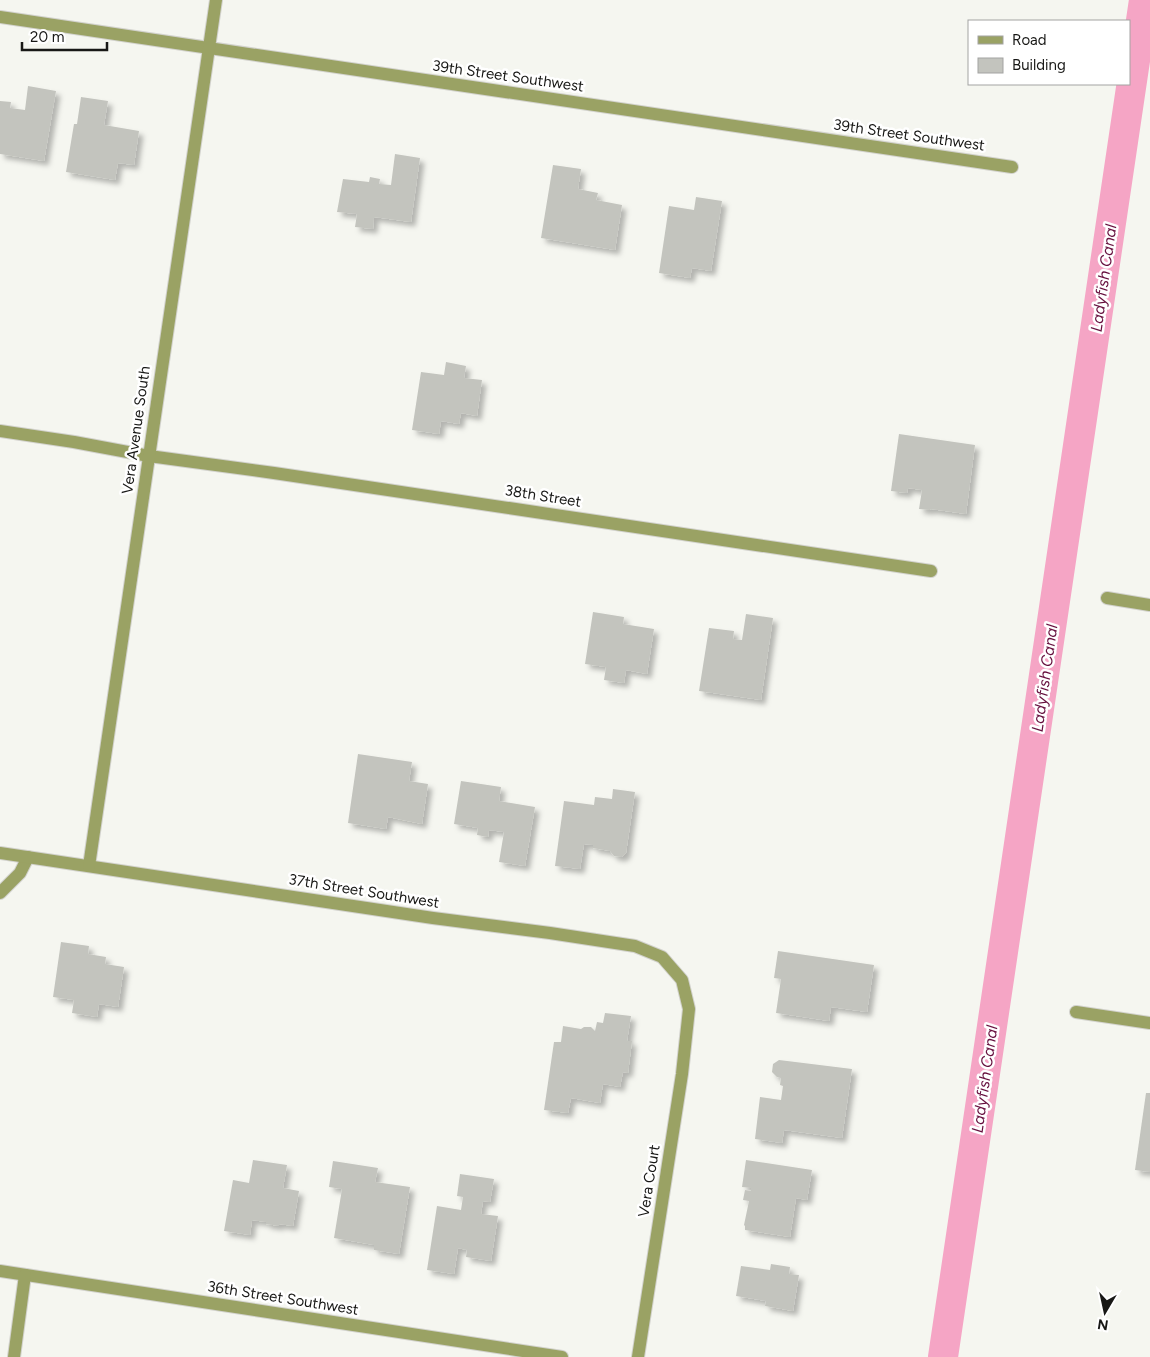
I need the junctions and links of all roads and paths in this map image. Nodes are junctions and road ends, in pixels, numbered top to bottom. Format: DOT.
graph roads {
  1 [pos="216,0"];
  2 [pos="0,17"];
  3 [pos="209,48"];
  4 [pos="1012,167"];
  5 [pos="0,431"];
  6 [pos="149,456"];
  7 [pos="931,571"];
  8 [pos="1107,598"];
  9 [pos="1150,605"];
  10 [pos="0,853"];
  11 [pos="28,857"];
  12 [pos="89,866"];
  13 [pos="0,892"];
  14 [pos="690,1009"];
  15 [pos="1076,1012"];
  16 [pos="1150,1023"];
  17 [pos="0,1271"];
  18 [pos="25,1275"];
  19 [pos="14,1357"];
  20 [pos="562,1357"];
  21 [pos="638,1357"];
  1 -- 3 [label="street, Vera Avenue South"];
  2 -- 3 [label="street, 39th Street Southwest"];
  3 -- 4 [label="street, 39th Street Southwest"];
  3 -- 6 [label="street, Vera Avenue South"];
  5 -- 6 [label="street, 38th Street"];
  6 -- 7 [label="street, 38th Street"];
  6 -- 12 [label="street, Vera Avenue South"];
  8 -- 9 [label="street"];
  10 -- 11 [label="street, 37th Street Southwest"];
  11 -- 12 [label="street, 37th Street Southwest"];
  11 -- 13 [label="street"];
  12 -- 14 [label="street, 37th Street Southwest"];
  14 -- 21 [label="street, Vera Court"];
  15 -- 16 [label="street"];
  17 -- 18 [label="street, 36th Street Southwest"];
  18 -- 19 [label="street"];
  18 -- 20 [label="street, 36th Street Southwest"];
}
